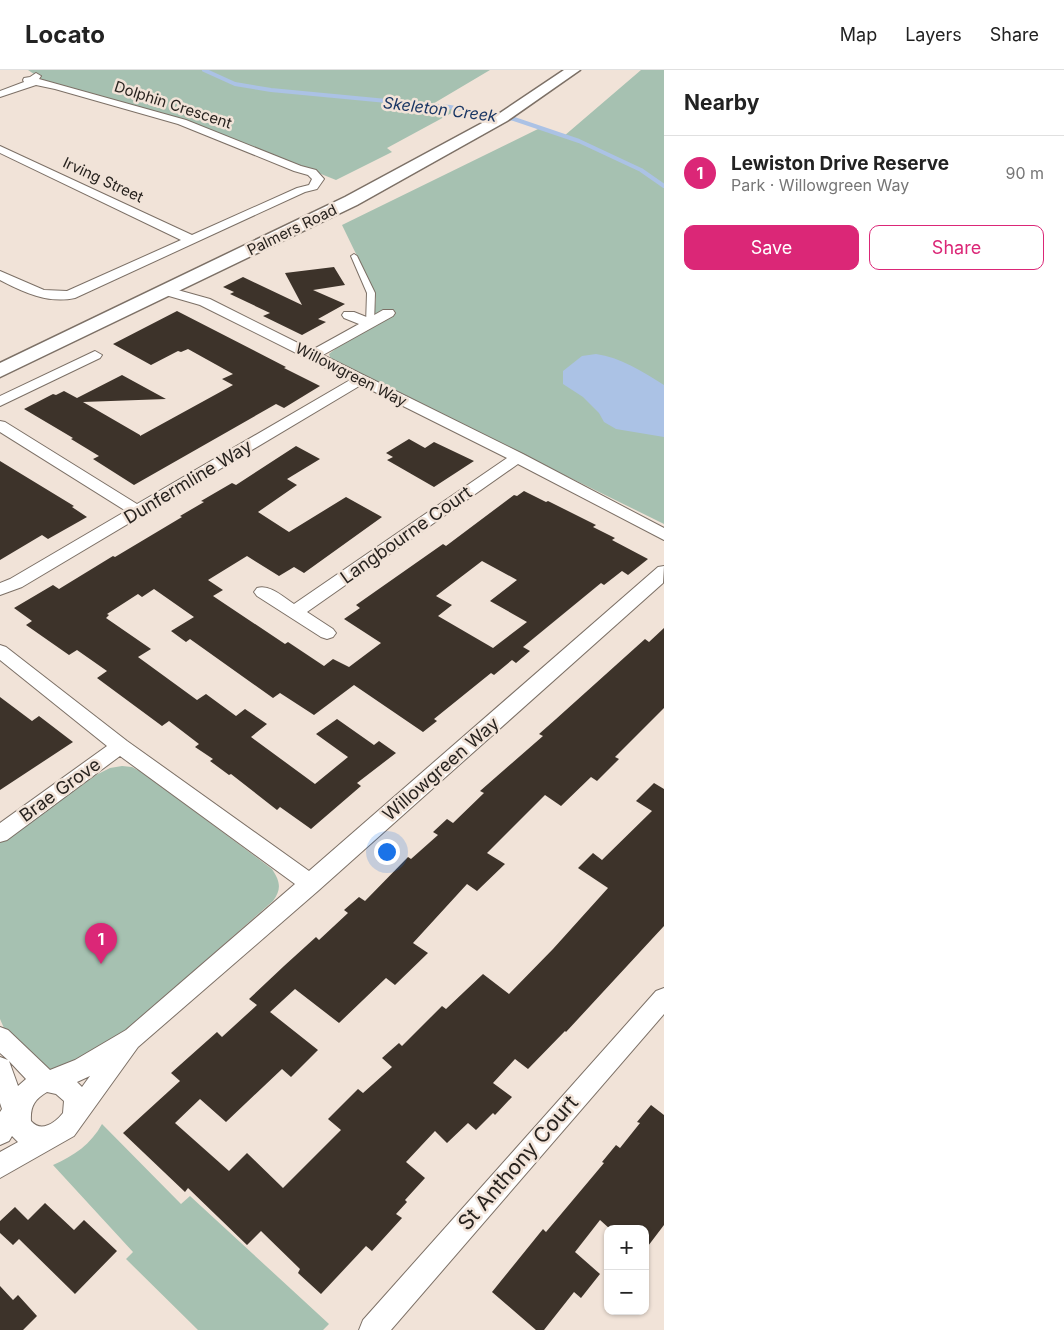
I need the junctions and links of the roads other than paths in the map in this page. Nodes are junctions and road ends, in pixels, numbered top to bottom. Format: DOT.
graph roads {
  1 [pos="573,70"];
  2 [pos="27,75"];
  3 [pos="4,92"];
  4 [pos="437,137"];
  5 [pos="0,150"];
  6 [pos="298,168"];
  7 [pos="192,240"];
  8 [pos="354,256"];
  9 [pos="0,275"];
  10 [pos="184,282"];
  11 [pos="167,291"];
  12 [pos="205,302"];
  13 [pos="80,313"];
  14 [pos="388,313"];
  15 [pos="349,314"];
  16 [pos="370,324"];
  17 [pos="95,355"];
  18 [pos="312,356"];
  19 [pos="74,365"];
  20 [pos="0,372"];
  21 [pos="89,374"];
  22 [pos="360,380"];
  23 [pos="0,402"];
  24 [pos="0,425"];
  25 [pos="518,457"];
  26 [pos="138,512"];
  27 [pos="632,516"];
  28 [pos="664,528"];
  29 [pos="664,535"];
  30 [pos="662,575"];
  31 [pos="8,586"];
  32 [pos="263,592"];
  33 [pos="0,596"];
  34 [pos="295,612"];
  35 [pos="327,634"];
  36 [pos="0,651"];
  37 [pos="120,746"];
  38 [pos="0,834"];
  39 [pos="310,884"];
  40 [pos="664,998"];
  41 [pos="0,1037"];
  42 [pos="134,1037"];
  43 [pos="0,1068"];
  44 [pos="49,1081"];
  45 [pos="75,1115"];
  46 [pos="9,1118"];
  47 [pos="52,1136"];
  48 [pos="0,1166"];
  49 [pos="373,1330"];
  1 -- 10 [label="main road, Palmers Road"];
  2 -- 3 [label="street"];
  2 -- 6 [label="street, Dolphin Crescent"];
  4 -- 13 [label="main road, Palmers Road"];
  5 -- 7 [label="street, Irving Street"];
  6 -- 7 [label="street, Dolphin Crescent"];
  7 -- 9 [label="street, Dolphin Crescent"];
  8 -- 16 [label="lane"];
  10 -- 11 [label="main road, Palmers Road"];
  10 -- 12 [label="street, Willowgreen Way"];
  11 -- 12 [label="street, Willowgreen Way"];
  11 -- 20 [label="main road, Palmers Road"];
  12 -- 18 [label="street, Willowgreen Way"];
  14 -- 16 [label="street"];
  15 -- 16 [label="street"];
  16 -- 18 [label="street"];
  17 -- 19 [label="street"];
  18 -- 22 [label="street, Willowgreen Way"];
  19 -- 21 [label="street"];
  19 -- 23 [label="street"];
  22 -- 25 [label="street, Willowgreen Way"];
  22 -- 26 [label="street, Dunfermline Way"];
  24 -- 26 [label="street"];
  25 -- 27 [label="street, Willowgreen Way"];
  25 -- 34 [label="street, Langbourne Court"];
  26 -- 31 [label="street, Dunfermline Way"];
  27 -- 28 [label="street, Willowgreen Way"];
  27 -- 29 [label="street, Willowgreen Way"];
  30 -- 39 [label="street, Willowgreen Way"];
  31 -- 33 [label="street, Dunfermline Way"];
  32 -- 34 [label="street"];
  34 -- 35 [label="street"];
  36 -- 37 [label="street"];
  37 -- 38 [label="street, Brae Grove"];
  37 -- 39 [label="street"];
  39 -- 42 [label="street, Willowgreen Way"];
  40 -- 49 [label="street, St Anthony Court"];
  41 -- 44 [label="street"];
  42 -- 44 [label="street, Willowgreen Way"];
  42 -- 45 [label="street, Willowgreen Way"];
  43 -- 46 [label="street"];
  44 -- 45 [label="street"];
  44 -- 46 [label="street"];
  45 -- 47 [label="street"];
  46 -- 47 [label="street"];
  47 -- 48 [label="street"];
}
